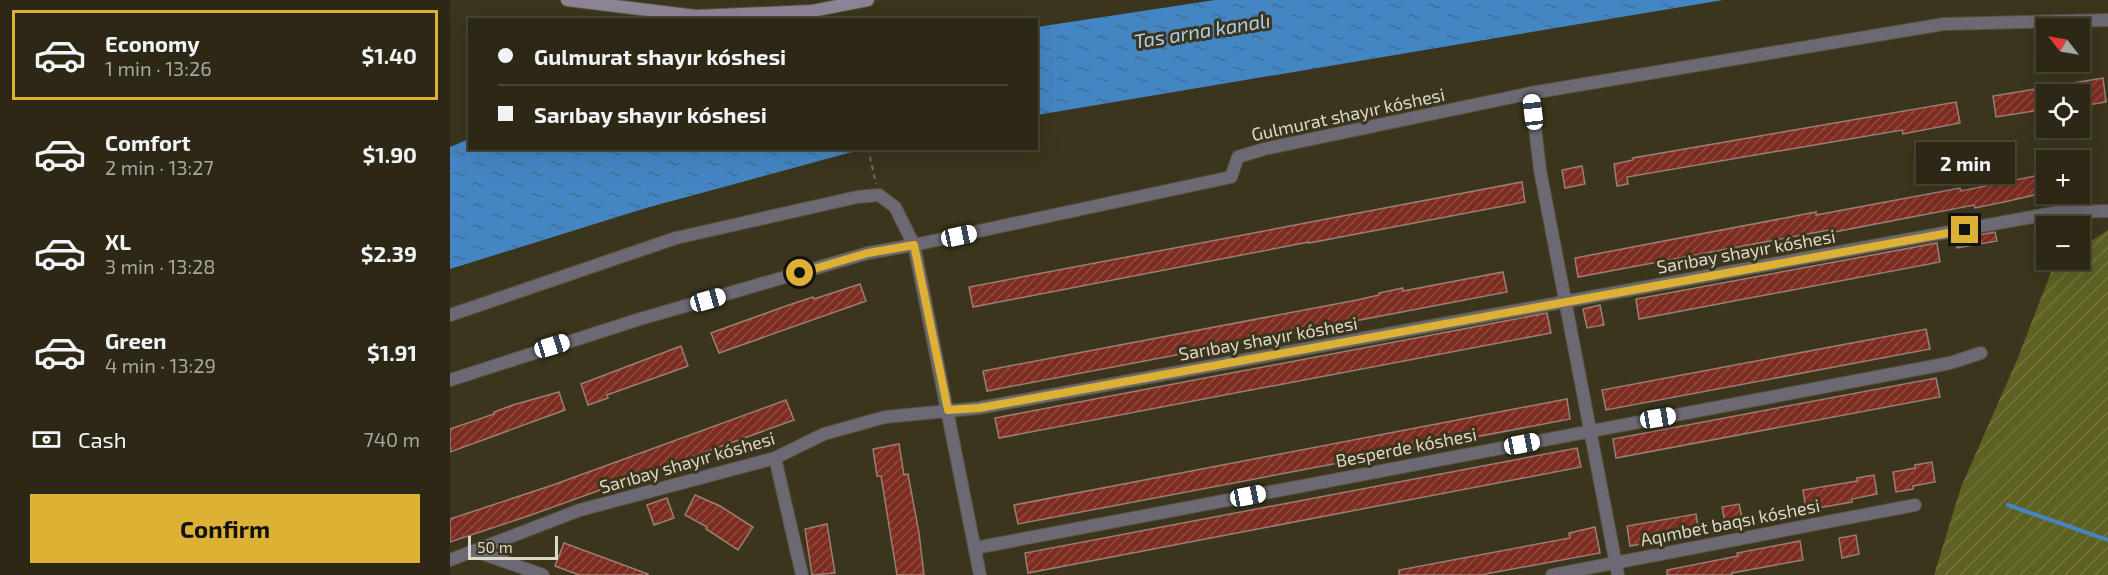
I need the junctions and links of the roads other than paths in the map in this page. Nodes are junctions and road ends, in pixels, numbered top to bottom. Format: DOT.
graph roads {
  1 [pos="567,0"];
  2 [pos="868,0"];
  3 [pos="585,1"];
  4 [pos="2108,20"];
  5 [pos="1531,93"];
  6 [pos="2108,211"];
  7 [pos="914,245"];
  8 [pos="1567,302"];
  9 [pos="450,315"];
  10 [pos="1980,352"];
  11 [pos="450,380"];
  12 [pos="948,410"];
  13 [pos="1590,430"];
  14 [pos="775,458"];
  15 [pos="1915,505"];
  16 [pos="975,548"];
  17 [pos="476,550"];
  18 [pos="450,560"];
  19 [pos="1617,569"];
  20 [pos="543,575"];
  21 [pos="802,575"];
  22 [pos="980,575"];
  23 [pos="1552,575"];
  1 -- 3 [label="main road"];
  2 -- 3 [label="main road"];
  4 -- 5 [label="street, Gulmurat shayır kóshesi"];
  5 -- 7 [label="street, Gulmurat shayır kóshesi"];
  5 -- 8 [label="street"];
  6 -- 8 [label="street, Sarıbay shayır kóshesi"];
  7 -- 9 [label="street"];
  7 -- 11 [label="street, Gulmurat shayır kóshesi"];
  7 -- 12 [label="street"];
  8 -- 12 [label="street, Sarıbay shayır kóshesi"];
  8 -- 13 [label="street"];
  10 -- 13 [label="street, Besperde kóshesi"];
  12 -- 14 [label="street, Sarıbay shayır kóshesi"];
  12 -- 16 [label="street"];
  13 -- 16 [label="street, Besperde kóshesi"];
  13 -- 19 [label="street"];
  14 -- 17 [label="street, Sarıbay shayır kóshesi"];
  14 -- 21 [label="street"];
  15 -- 19 [label="street, Aqımbet baqsı kóshesi"];
  16 -- 22 [label="street"];
  17 -- 18 [label="street, Sarıbay shayır kóshesi"];
  17 -- 20 [label="street"];
  19 -- 23 [label="street, Aqımbet baqsı kóshesi"];
}
